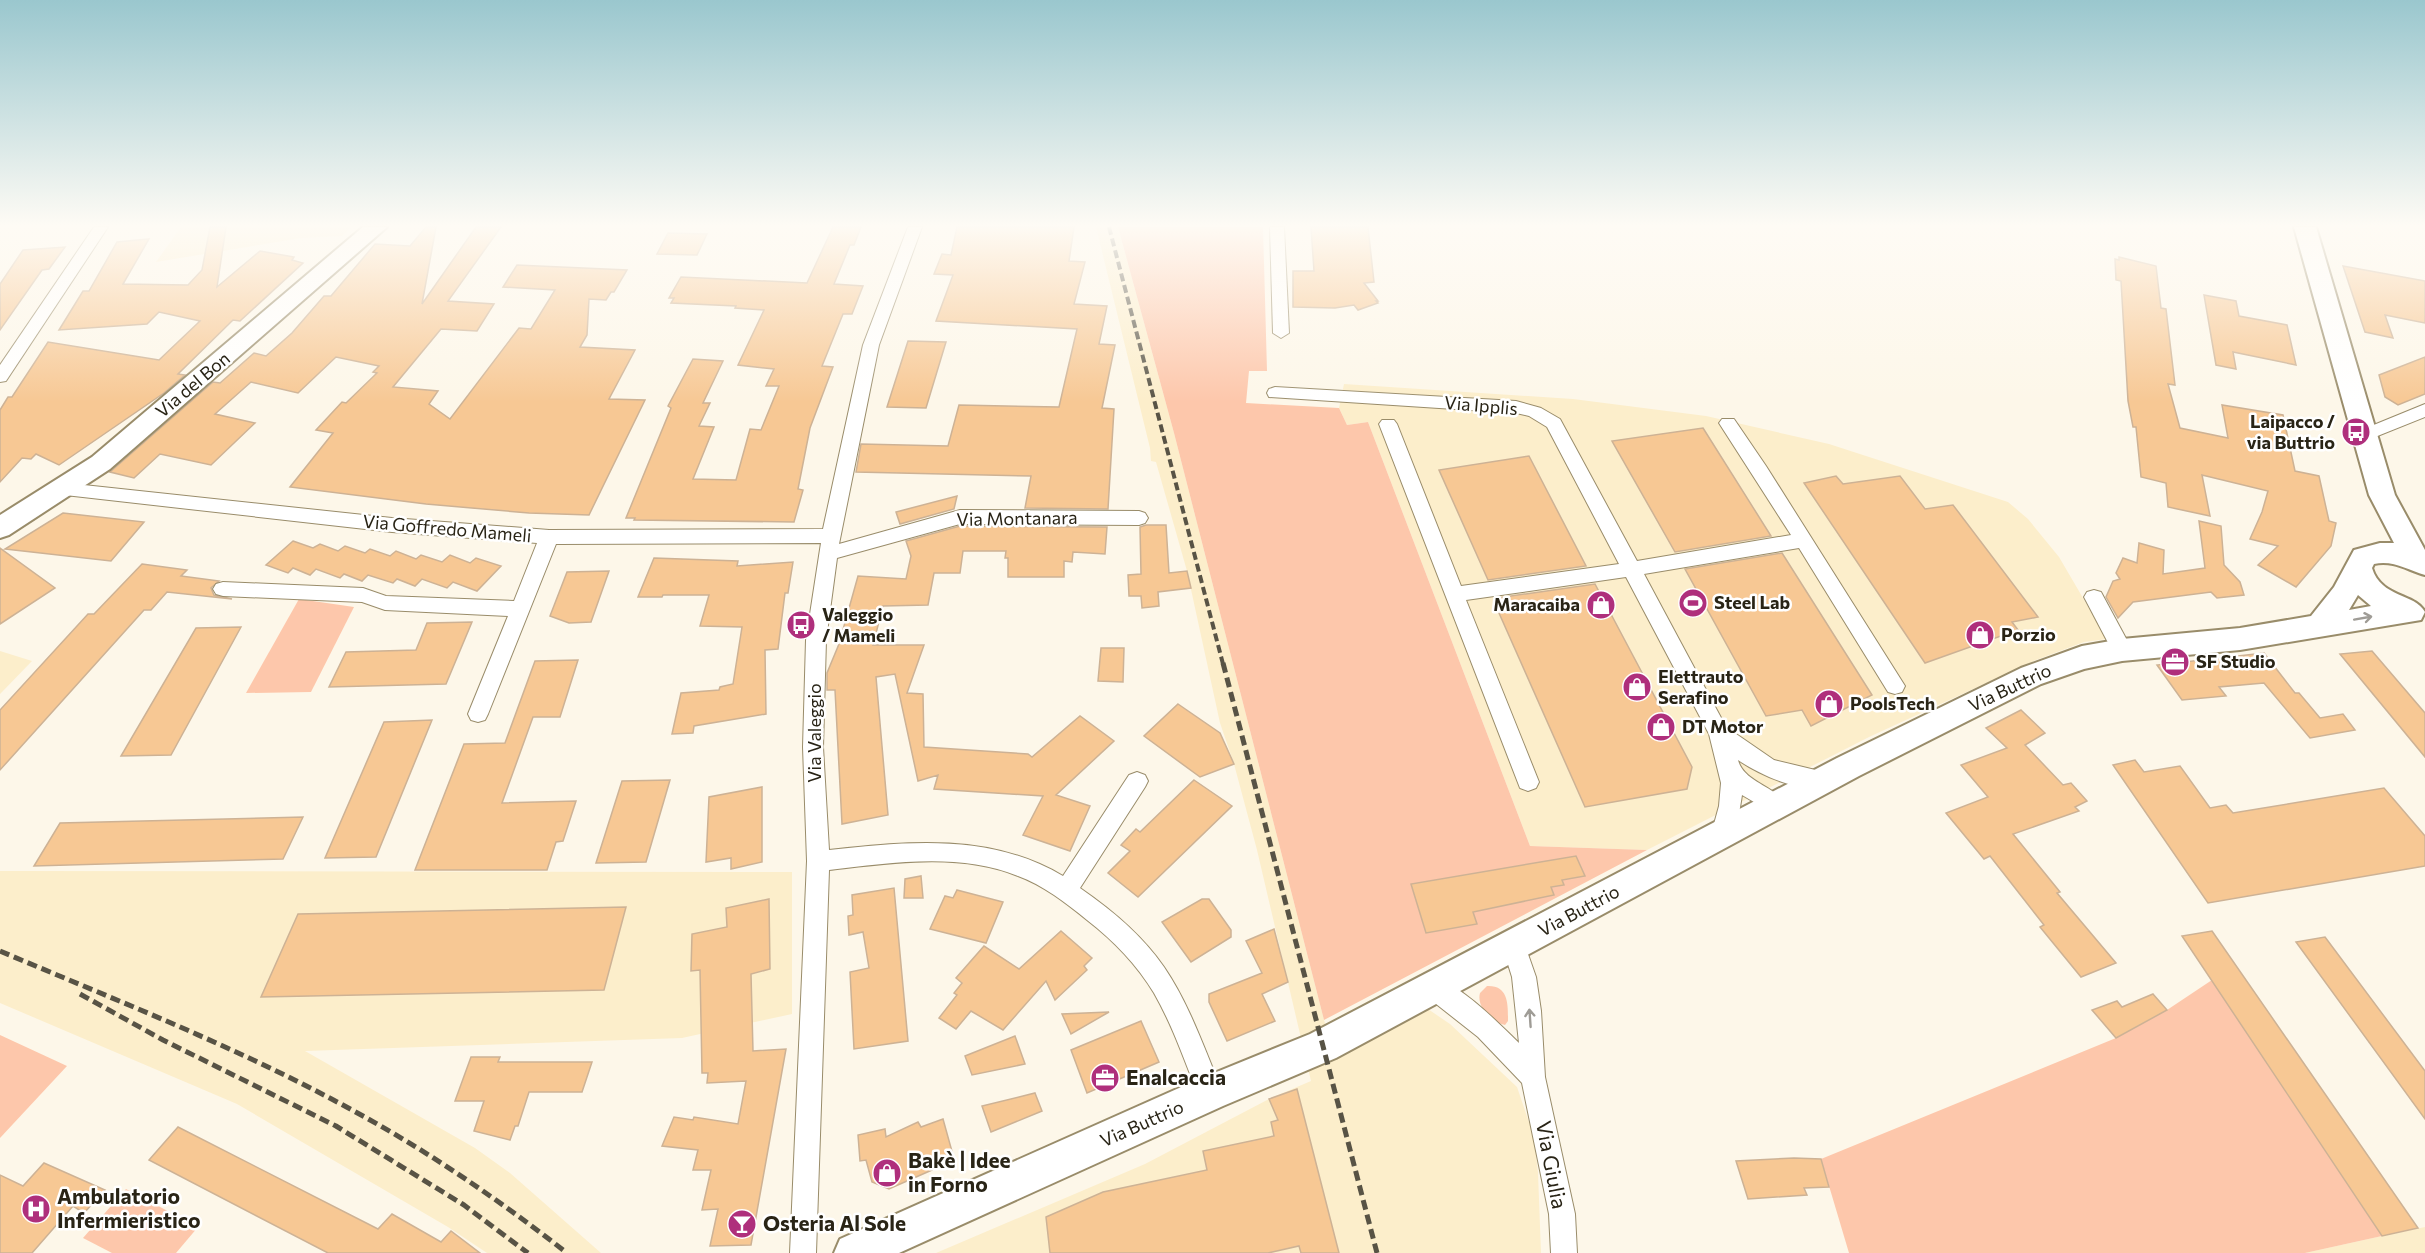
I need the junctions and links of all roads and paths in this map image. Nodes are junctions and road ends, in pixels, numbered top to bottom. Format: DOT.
graph roads {
  1 [pos="62,285"];
  2 [pos="308,285"];
  3 [pos="893,285"];
  4 [pos="1279,285"];
  5 [pos="2322,285"];
  6 [pos="1281,333"];
  7 [pos="0,377"];
  8 [pos="1275,393"];
  9 [pos="2425,410"];
  10 [pos="1728,423"];
  11 [pos="1388,424"];
  12 [pos="2365,435"];
  13 [pos="64,489"];
  14 [pos="2382,495"];
  15 [pos="1140,518"];
  16 [pos="0,528"];
  17 [pos="549,537"];
  18 [pos="1804,540"];
  19 [pos="829,545"];
  20 [pos="2366,561"];
  21 [pos="2422,563"];
  22 [pos="1632,569"];
  23 [pos="223,589"];
  24 [pos="1454,594"];
  25 [pos="2094,597"];
  26 [pos="520,609"];
  27 [pos="2417,613"];
  28 [pos="2318,627"];
  29 [pos="2122,650"];
  30 [pos="1895,686"];
  31 [pos="478,714"];
  32 [pos="1719,733"];
  33 [pos="1755,762"];
  34 [pos="1732,771"];
  35 [pos="1824,780"];
  36 [pos="1137,781"];
  37 [pos="1528,782"];
  38 [pos="1776,806"];
  39 [pos="1722,834"];
  40 [pos="818,861"];
  41 [pos="1066,891"];
  42 [pos="1514,945"];
  43 [pos="1434,988"];
  44 [pos="1533,1077"];
  45 [pos="1210,1093"];
  46 [pos="803,1253"];
  47 [pos="854,1253"];
  48 [pos="1564,1253"];
  1 -- 7 [label="street"];
  2 -- 13 [label="street, Via del Bon"];
  3 -- 19 [label="street, Via Valeggio"];
  4 -- 6 [label="street"];
  5 -- 12 [label="street"];
  8 -- 22 [label="street, Via Ipplis"];
  9 -- 12 [label="street"];
  10 -- 18 [label="street"];
  11 -- 24 [label="street"];
  12 -- 14 [label="street"];
  13 -- 16 [label="street, Via del Bon"];
  13 -- 17 [label="street, Via Goffredo Mameli"];
  14 -- 20 [label="street"];
  14 -- 21 [label="street"];
  15 -- 19 [label="street, Via Montanara"];
  17 -- 19 [label="street, Via Goffredo Mameli"];
  17 -- 26 [label="street"];
  18 -- 22 [label="street"];
  18 -- 30 [label="street"];
  19 -- 40 [label="street, Via Valeggio"];
  20 -- 21 [label="street"];
  20 -- 27 [label="street, Via Buttrio"];
  20 -- 28 [label="street"];
  22 -- 24 [label="street"];
  22 -- 32 [label="street, Via Ipplis"];
  23 -- 26 [label="street"];
  24 -- 37 [label="street"];
  25 -- 29 [label="street"];
  26 -- 31 [label="street"];
  28 -- 27 [label="street, Via Buttrio, one-way"];
  28 -- 29 [label="street, Via Buttrio"];
  29 -- 35 [label="street, Via Buttrio"];
  32 -- 33 [label="street, Via Ipplis"];
  32 -- 34 [label="street, Via Ipplis"];
  33 -- 35 [label="street, Via Ipplis"];
  33 -- 38 [label="street, Via Ipplis"];
  34 -- 38 [label="street, Via Ipplis"];
  34 -- 39 [label="street, Via Ipplis"];
  35 -- 38 [label="street, Via Buttrio"];
  36 -- 41 [label="street"];
  38 -- 39 [label="street, Via Buttrio"];
  39 -- 42 [label="street, Via Buttrio"];
  40 -- 41 [label="street"];
  40 -- 46 [label="street, Via Valeggio"];
  41 -- 45 [label="street"];
  42 -- 43 [label="street, Via Buttrio"];
  44 -- 42 [label="street, Via Giulia, one-way"];
  43 -- 44 [label="street, Via Giulia"];
  43 -- 45 [label="street, Via Buttrio"];
  44 -- 48 [label="street, Via Giulia"];
  45 -- 47 [label="street, Via Buttrio"];
}
